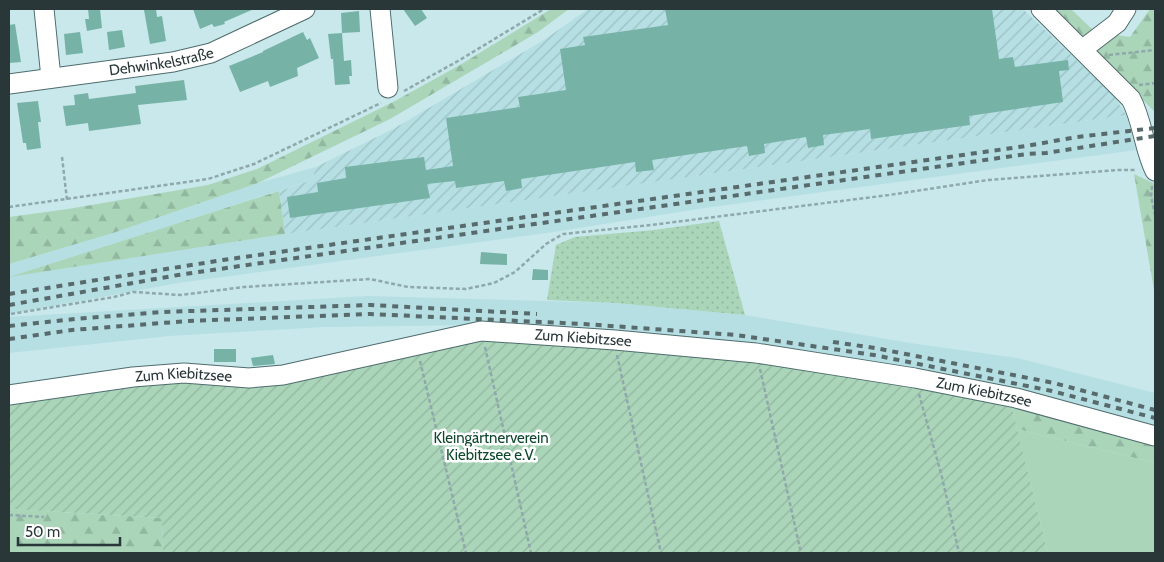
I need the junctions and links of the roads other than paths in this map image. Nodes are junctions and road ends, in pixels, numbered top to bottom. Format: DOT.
graph roads {
  1 [pos="44,9"];
  2 [pos="305,9"];
  3 [pos="380,9"];
  4 [pos="1041,9"];
  5 [pos="1126,9"];
  6 [pos="1086,53"];
  7 [pos="50,78"];
  8 [pos="9,84"];
  9 [pos="390,94"];
  10 [pos="1155,170"];
  11 [pos="9,395"];
  12 [pos="1155,436"];
  1 -- 7 [label="street"];
  2 -- 7 [label="street, Dehwinkelstraße"];
  3 -- 9 [label="street"];
  4 -- 6 [label="street"];
  5 -- 6 [label="street"];
  6 -- 10 [label="street"];
  7 -- 8 [label="street, Dehwinkelstraße"];
  11 -- 12 [label="street, Zum Kiebitzsee"];
}
